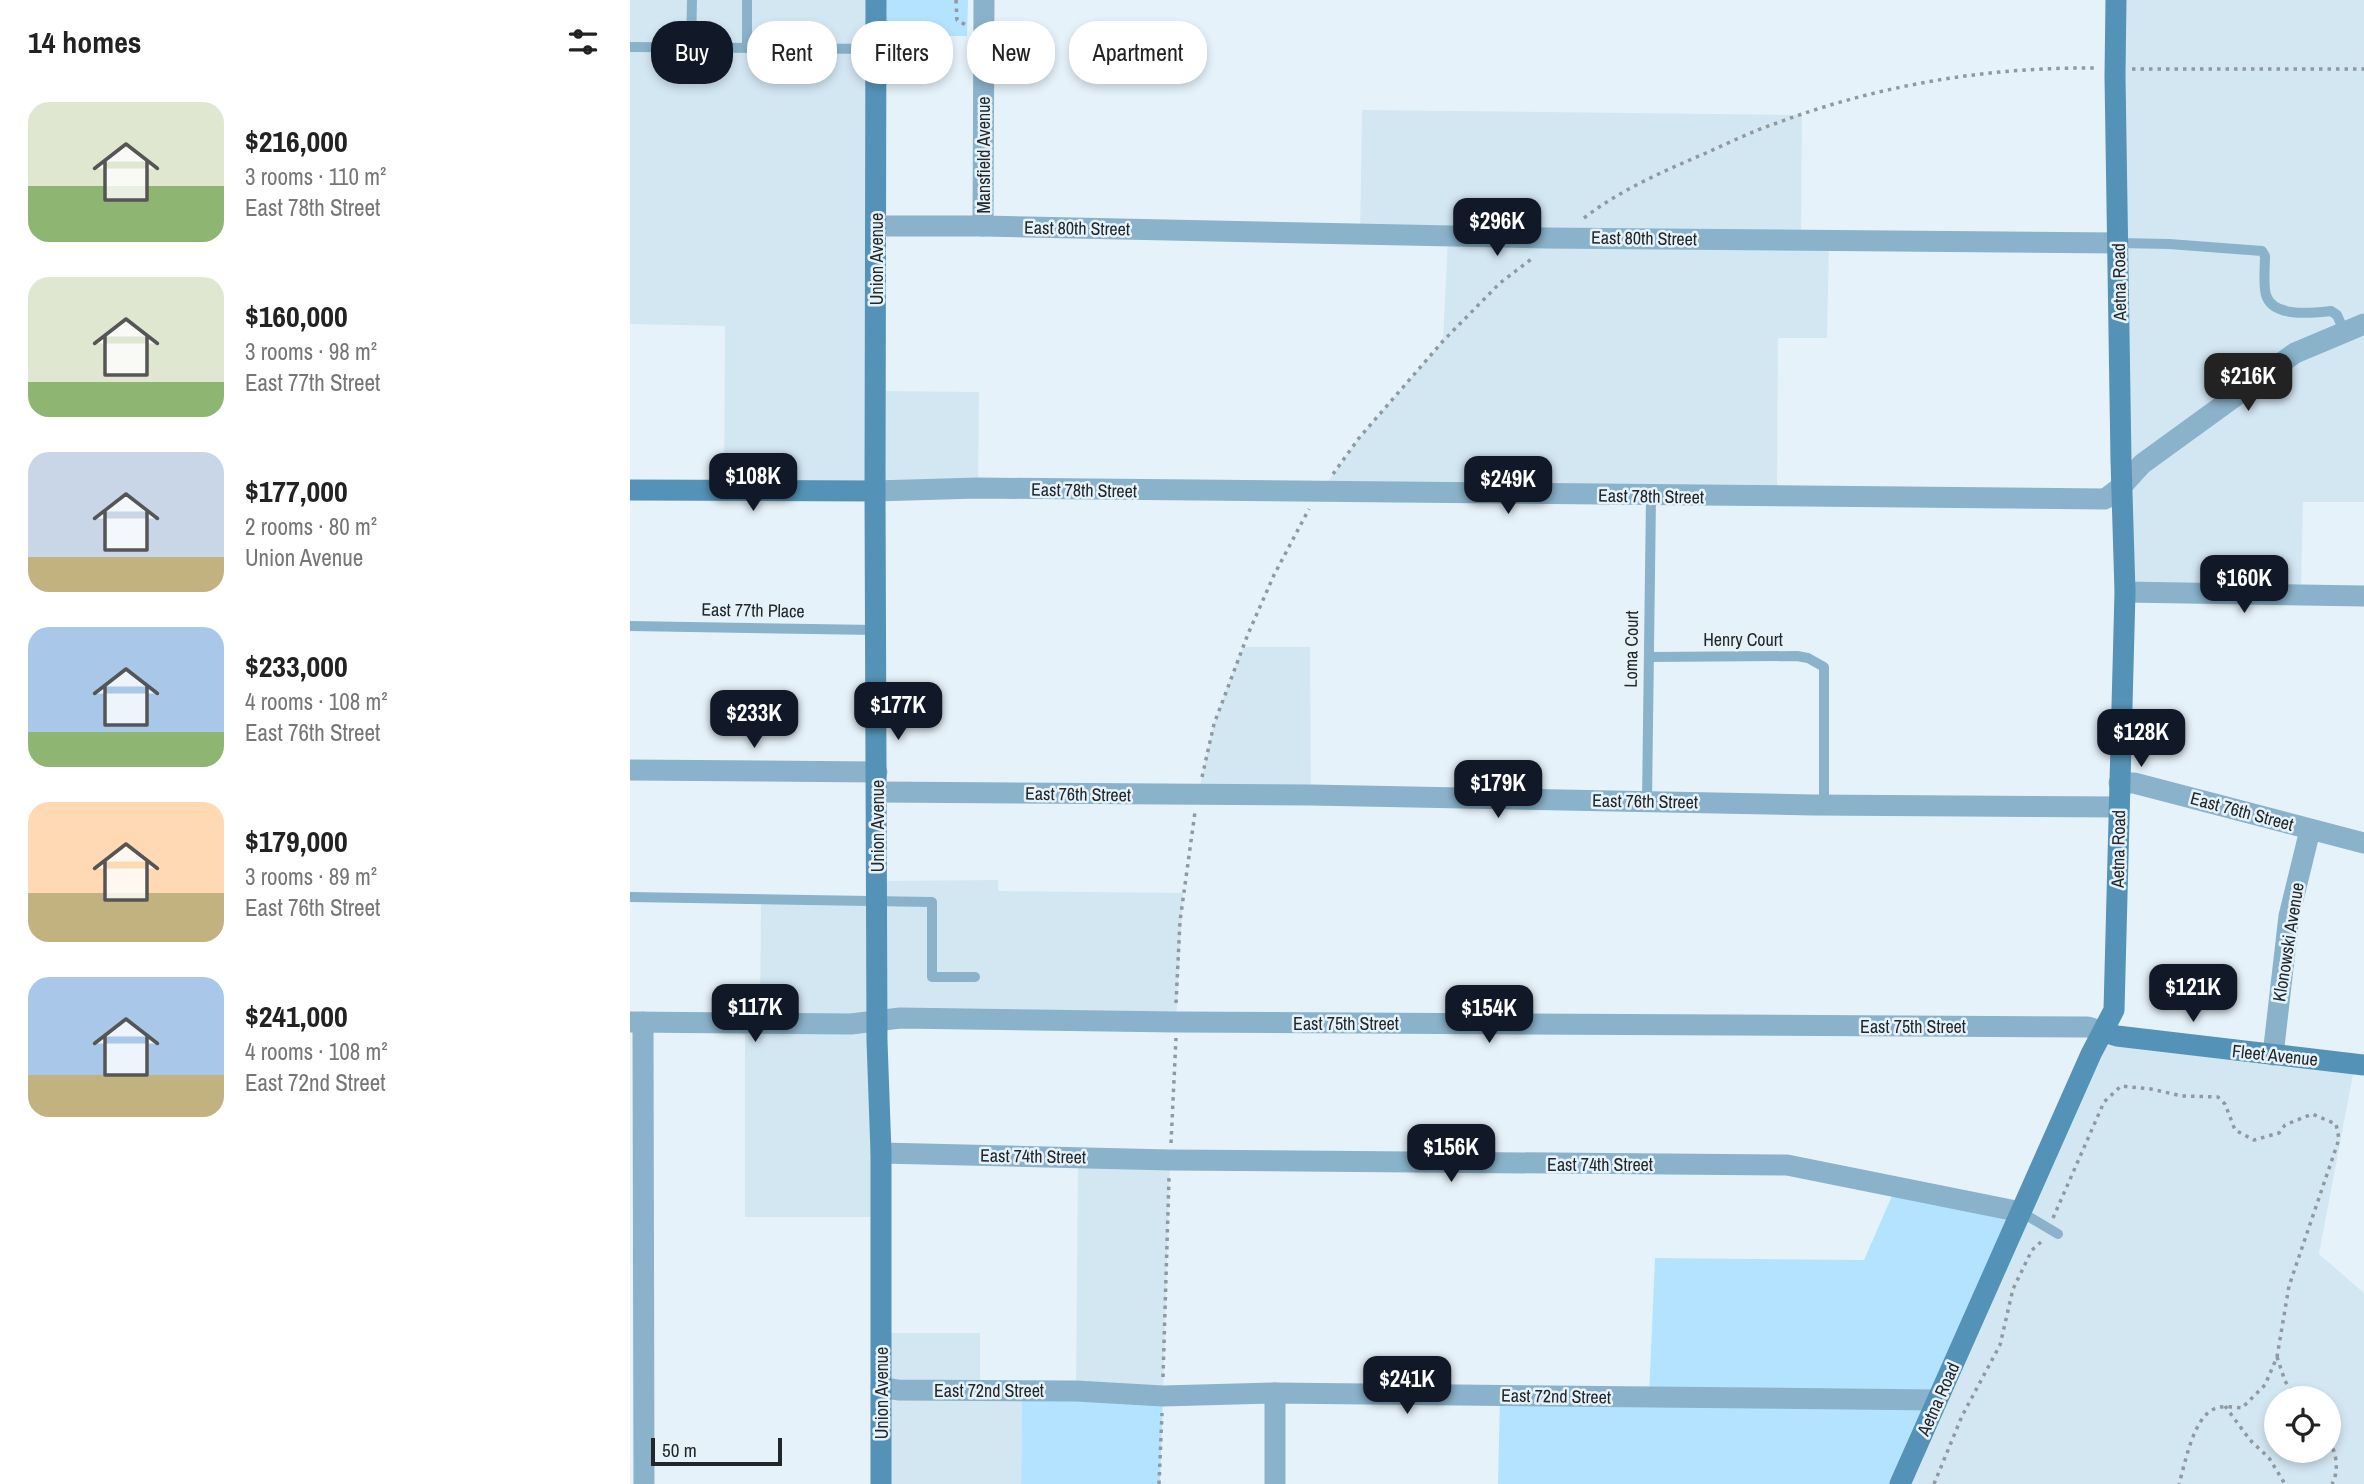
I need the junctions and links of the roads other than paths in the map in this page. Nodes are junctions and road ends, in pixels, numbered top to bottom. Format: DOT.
graph roads {
  1 [pos="692,0"];
  2 [pos="747,0"];
  3 [pos="876,0"];
  4 [pos="984,0"];
  5 [pos="2116,0"];
  6 [pos="692,21"];
  7 [pos="747,21"];
  8 [pos="876,21"];
  9 [pos="630,47"];
  10 [pos="651,47"];
  11 [pos="733,48"];
  12 [pos="747,48"];
  13 [pos="875,84"];
  14 [pos="876,226"];
  15 [pos="983,226"];
  16 [pos="2118,243"];
  17 [pos="2364,324"];
  18 [pos="2344,331"];
  19 [pos="2122,486"];
  20 [pos="630,490"];
  21 [pos="875,491"];
  22 [pos="1651,496"];
  23 [pos="2125,592"];
  24 [pos="2364,596"];
  25 [pos="630,626"];
  26 [pos="876,630"];
  27 [pos="1649,657"];
  28 [pos="630,770"];
  29 [pos="877,782"];
  30 [pos="2119,783"];
  31 [pos="1647,802"];
  32 [pos="1824,804"];
  33 [pos="2119,807"];
  34 [pos="2310,830"];
  35 [pos="2364,843"];
  36 [pos="630,897"];
  37 [pos="877,902"];
  38 [pos="975,977"];
  39 [pos="878,1021"];
  40 [pos="637,1022"];
  41 [pos="2104,1032"];
  42 [pos="2273,1055"];
  43 [pos="2364,1065"];
  44 [pos="881,1153"];
  45 [pos="2021,1212"];
  46 [pos="637,1227"];
  47 [pos="2058,1234"];
  48 [pos="881,1387"];
  49 [pos="1275,1393"];
  50 [pos="1937,1400"];
  51 [pos="637,1431"];
  52 [pos="644,1484"];
  53 [pos="881,1484"];
  54 [pos="1275,1484"];
  55 [pos="1900,1484"];
  1 -- 6 [label="lane"];
  2 -- 7 [label="lane"];
  3 -- 8 [label="street, Union Avenue"];
  4 -- 15 [label="street, Mansfield Avenue"];
  5 -- 16 [label="street, Aetna Road"];
  9 -- 10 [label="lane"];
  11 -- 12 [label="lane"];
  13 -- 14 [label="street, Union Avenue"];
  14 -- 15 [label="street, East 80th Street"];
  14 -- 21 [label="street, Union Avenue"];
  15 -- 16 [label="street, East 80th Street"];
  16 -- 18 [label="lane"];
  16 -- 19 [label="street, Aetna Road"];
  17 -- 18 [label="street, East 78th Street"];
  18 -- 19 [label="street, East 78th Street"];
  19 -- 22 [label="street, East 78th Street"];
  19 -- 23 [label="street, Aetna Road"];
  20 -- 21 [label="street, East 78th Street"];
  21 -- 22 [label="street, East 78th Street"];
  21 -- 26 [label="street, Union Avenue"];
  22 -- 27 [label="lane, Loma Court"];
  23 -- 24 [label="street"];
  23 -- 30 [label="street, Aetna Road"];
  25 -- 26 [label="lane, East 77th Place"];
  26 -- 29 [label="street, Union Avenue"];
  27 -- 31 [label="lane, Loma Court"];
  27 -- 32 [label="lane, Henry Court"];
  28 -- 29 [label="street, East 76th Street"];
  29 -- 31 [label="street, East 76th Street"];
  29 -- 37 [label="street, Union Avenue"];
  30 -- 33 [label="street, Aetna Road"];
  30 -- 34 [label="street, East 76th Street"];
  31 -- 32 [label="street, East 76th Street"];
  32 -- 33 [label="street, East 76th Street"];
  33 -- 41 [label="street, Aetna Road"];
  34 -- 35 [label="street, East 76th Street"];
  34 -- 42 [label="street, Klonowski Avenue"];
  36 -- 37 [label="lane"];
  37 -- 38 [label="lane"];
  37 -- 39 [label="street, Union Avenue"];
  39 -- 40 [label="street, East 75th Street"];
  39 -- 41 [label="street, East 75th Street"];
  39 -- 44 [label="street, Union Avenue"];
  40 -- 46 [label="street"];
  41 -- 42 [label="street, Fleet Avenue"];
  41 -- 45 [label="street, Aetna Road"];
  42 -- 43 [label="street, Fleet Avenue"];
  44 -- 45 [label="street, East 74th Street"];
  44 -- 48 [label="street, Union Avenue"];
  45 -- 47 [label="lane"];
  45 -- 50 [label="street, Aetna Road"];
  46 -- 51 [label="street"];
  48 -- 49 [label="street, East 72nd Street"];
  48 -- 53 [label="street, Union Avenue"];
  49 -- 50 [label="street, East 72nd Street"];
  49 -- 54 [label="street"];
  50 -- 55 [label="street, Aetna Road"];
  51 -- 52 [label="street"];
}
